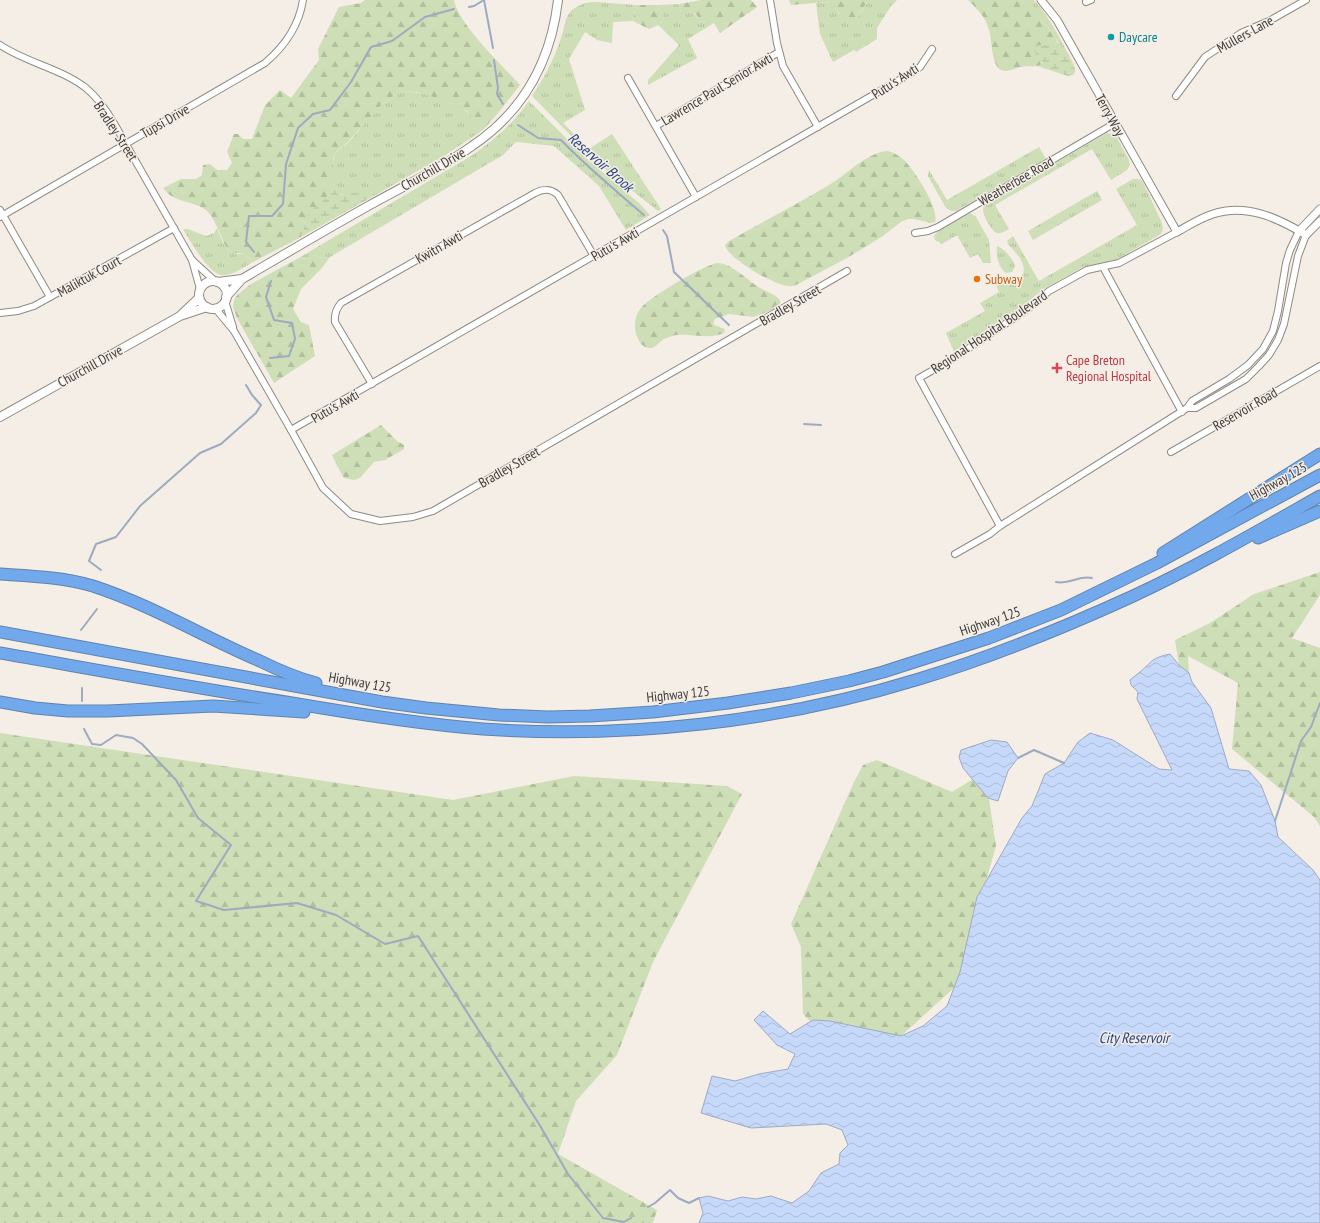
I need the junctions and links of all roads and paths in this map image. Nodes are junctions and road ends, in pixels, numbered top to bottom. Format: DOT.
graph roads {
  1 [pos="303,0"];
  2 [pos="558,0"];
  3 [pos="770,0"];
  4 [pos="1041,0"];
  5 [pos="1306,0"];
  6 [pos="0,45"];
  7 [pos="932,49"];
  8 [pos="779,52"];
  9 [pos="628,78"];
  10 [pos="1176,96"];
  11 [pos="1115,123"];
  12 [pos="656,126"];
  13 [pos="818,127"];
  14 [pos="126,144"];
  15 [pos="696,197"];
  16 [pos="1320,209"];
  17 [pos="1,214"];
  18 [pos="1320,221"];
  19 [pos="174,228"];
  20 [pos="1299,231"];
  21 [pos="915,232"];
  22 [pos="1177,232"];
  23 [pos="1306,235"];
  24 [pos="594,256"];
  25 [pos="192,260"];
  26 [pos="1103,267"];
  27 [pos="847,271"];
  28 [pos="242,279"];
  29 [pos="217,282"];
  30 [pos="200,289"];
  31 [pos="50,297"];
  32 [pos="199,298"];
  33 [pos="226,299"];
  34 [pos="211,308"];
  35 [pos="0,313"];
  36 [pos="180,316"];
  37 [pos="234,331"];
  38 [pos="1320,366"];
  39 [pos="372,384"];
  40 [pos="1185,410"];
  41 [pos="0,417"];
  42 [pos="292,430"];
  43 [pos="1171,452"];
  44 [pos="1320,454"];
  45 [pos="1320,475"];
  46 [pos="1320,496"];
  47 [pos="1320,511"];
  48 [pos="1000,526"];
  49 [pos="955,554"];
  50 [pos="1201,562"];
  51 [pos="0,574"];
  52 [pos="1104,591"];
  53 [pos="0,632"];
  54 [pos="0,653"];
  55 [pos="0,702"];
  56 [pos="382,702"];
  57 [pos="375,716"];
  1 -- 14 [label="street, Tupsi Drive"];
  2 -- 28 [label="main road, Churchill Drive"];
  3 -- 8 [label="street"];
  4 -- 11 [label="street, Terry Way"];
  5 -- 10 [label="street, Mullers Lane"];
  6 -- 14 [label="street, Bradley Street"];
  7 -- 13 [label="street, Putu's Awti"];
  8 -- 12 [label="street, Lawrence Paul Senior Awti"];
  8 -- 13 [label="street"];
  9 -- 12 [label="street"];
  11 -- 21 [label="street, Weatherbee Road"];
  11 -- 22 [label="street, Terry Way"];
  12 -- 15 [label="street"];
  13 -- 15 [label="street, Putu's Awti"];
  14 -- 17 [label="street, Tupsi Drive"];
  14 -- 19 [label="street, Bradley Street"];
  15 -- 24 [label="street, Putu's Awti"];
  16 -- 20 [label="street"];
  17 -- 31 [label="street"];
  18 -- 23 [label="street"];
  19 -- 25 [label="street, Bradley Street"];
  19 -- 31 [label="street, Maliktuk Court"];
  20 -- 22 [label="street"];
  20 -- 23 [label="street"];
  20 -- 40 [label="street"];
  22 -- 26 [label="street, Regional Hospital Boulevard"];
  23 -- 40 [label="street"];
  24 -- 39 [label="street, Putu's Awti"];
  24 -- 39 [label="street, Kwitn Awti"];
  25 -- 29 [label="street, Bradley Street"];
  25 -- 30 [label="street, Bradley Street"];
  26 -- 40 [label="street"];
  26 -- 48 [label="street, Regional Hospital Boulevard"];
  27 -- 42 [label="street, Bradley Street"];
  28 -- 29 [label="main road, Churchill Drive"];
  28 -- 33 [label="main road, Churchill Drive"];
  29 -- 30 [label="main road"];
  29 -- 33 [label="main road"];
  30 -- 32 [label="main road"];
  31 -- 35 [label="street, Maliktuk Court"];
  32 -- 34 [label="main road"];
  32 -- 36 [label="main road, Churchill Drive"];
  33 -- 34 [label="main road"];
  33 -- 37 [label="street, Bradley Street"];
  34 -- 36 [label="main road, Churchill Drive"];
  34 -- 37 [label="street, Bradley Street"];
  36 -- 41 [label="main road, Churchill Drive"];
  37 -- 42 [label="street, Bradley Street"];
  38 -- 43 [label="street, Reservoir Road"];
  39 -- 42 [label="street, Putu's Awti"];
  40 -- 48 [label="street"];
  44 -- 52 [label="highway"];
  45 -- 52 [label="highway, Highway 125"];
  46 -- 50 [label="highway"];
  47 -- 50 [label="highway"];
  48 -- 49 [label="street"];
  50 -- 57 [label="highway"];
  51 -- 56 [label="highway"];
  52 -- 56 [label="highway, Highway 125"];
  53 -- 56 [label="highway, Highway 125"];
  54 -- 57 [label="highway"];
  55 -- 57 [label="highway"];
}
